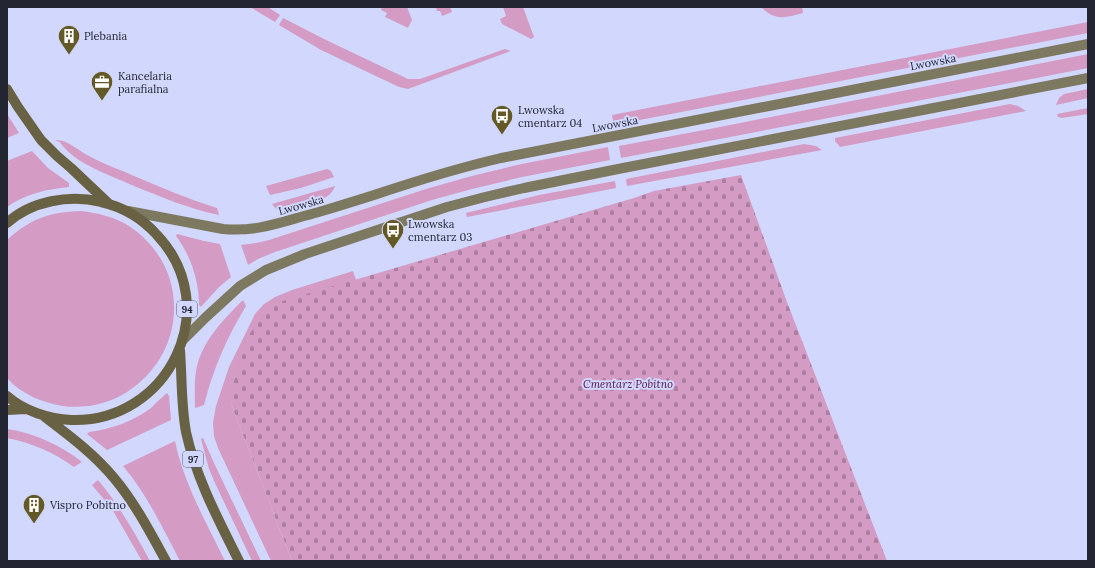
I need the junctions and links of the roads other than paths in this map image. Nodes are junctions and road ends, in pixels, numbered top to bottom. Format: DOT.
graph roads {
  1 [pos="1088,44"];
  2 [pos="1088,78"];
  3 [pos="7,89"];
  4 [pos="108,203"];
  5 [pos="128,211"];
  6 [pos="7,223"];
  7 [pos="181,344"];
  8 [pos="7,396"];
  9 [pos="26,409"];
  10 [pos="7,410"];
  11 [pos="42,415"];
  12 [pos="166,561"];
  13 [pos="239,561"];
  1 -- 5 [label="main road, Lwowska"];
  2 -- 7 [label="main road"];
  3 -- 4 [label="main road, 94"];
  4 -- 5 [label="main road, 94"];
  4 -- 6 [label="main road, 94"];
  5 -- 7 [label="main road, 94"];
  7 -- 11 [label="main road, 94"];
  7 -- 13 [label="main road, 97"];
  8 -- 9 [label="main road, 94"];
  9 -- 10 [label="main road, 94"];
  9 -- 11 [label="main road, 94"];
  11 -- 12 [label="main road"];
}
